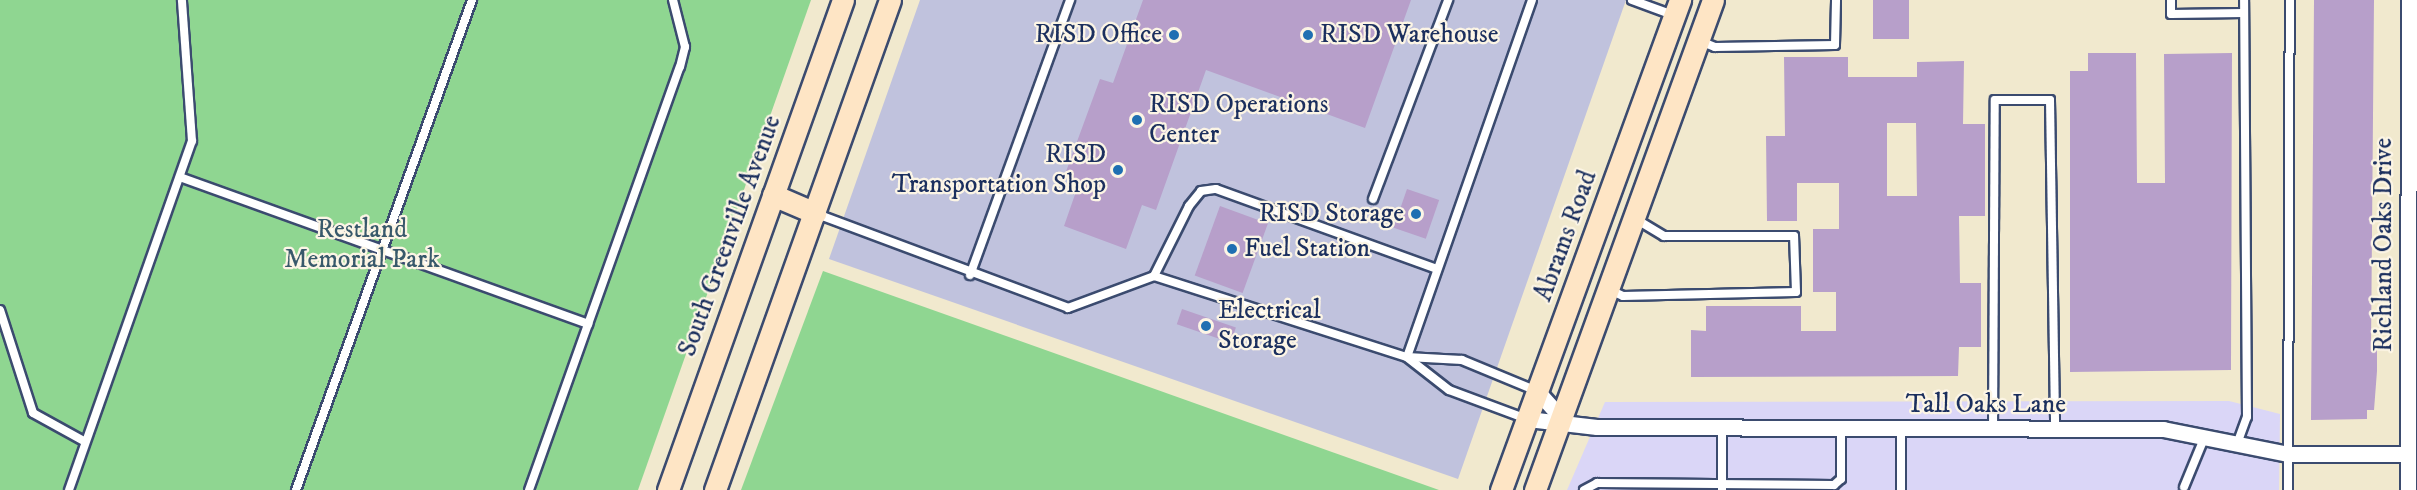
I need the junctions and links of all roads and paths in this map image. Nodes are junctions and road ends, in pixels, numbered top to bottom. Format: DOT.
graph roads {
  1 [pos="182,0"];
  2 [pos="472,0"];
  3 [pos="673,0"];
  4 [pos="843,0"];
  5 [pos="890,0"];
  6 [pos="1070,0"];
  7 [pos="1448,0"];
  8 [pos="1532,0"];
  9 [pos="1632,0"];
  10 [pos="1713,0"];
  11 [pos="1836,0"];
  12 [pos="2171,0"];
  13 [pos="2244,0"];
  14 [pos="2290,0"];
  15 [pos="1677,8"];
  16 [pos="2412,8"];
  17 [pos="2244,13"];
  18 [pos="1700,41"];
  19 [pos="2413,131"];
  20 [pos="180,177"];
  21 [pos="773,195"];
  22 [pos="1372,199"];
  23 [pos="815,213"];
  24 [pos="1636,219"];
  25 [pos="2412,244"];
  26 [pos="384,250"];
  27 [pos="1437,269"];
  28 [pos="970,274"];
  29 [pos="1154,276"];
  30 [pos="1610,290"];
  31 [pos="0,310"];
  32 [pos="588,324"];
  33 [pos="1407,357"];
  34 [pos="2412,368"];
  35 [pos="1538,392"];
  36 [pos="1528,419"];
  37 [pos="1563,420"];
  38 [pos="1722,428"];
  39 [pos="1841,429"];
  40 [pos="1901,429"];
  41 [pos="1993,429"];
  42 [pos="2055,430"];
  43 [pos="2205,435"];
  44 [pos="84,441"];
  45 [pos="2237,444"];
  46 [pos="2288,454"];
  47 [pos="2407,454"];
  48 [pos="2411,485"];
  49 [pos="1722,487"];
  50 [pos="2184,487"];
  51 [pos="69,490"];
  52 [pos="296,490"];
  53 [pos="529,490"];
  54 [pos="668,490"];
  55 [pos="715,490"];
  56 [pos="1501,490"];
  57 [pos="1535,490"];
  58 [pos="1584,490"];
  59 [pos="1900,490"];
  60 [pos="2288,490"];
  1 -- 20 [label="lane"];
  2 -- 26 [label="lane"];
  3 -- 32 [label="lane"];
  4 -- 21 [label="main road, South Greenville Avenue"];
  5 -- 23 [label="main road"];
  6 -- 28 [label="lane"];
  7 -- 22 [label="lane"];
  8 -- 27 [label="lane"];
  9 -- 15 [label="lane"];
  10 -- 18 [label="main road"];
  11 -- 18 [label="lane"];
  12 -- 17 [label="lane"];
  13 -- 17 [label="lane"];
  14 -- 46 [label="lane"];
  15 -- 35 [label="main road, Abrams Road"];
  16 -- 19 [label="street, Richland Oaks Drive"];
  17 -- 45 [label="lane"];
  18 -- 24 [label="main road"];
  19 -- 25 [label="street, Richland Oaks Drive"];
  20 -- 26 [label="lane"];
  20 -- 44 [label="lane"];
  21 -- 23 [label="main road"];
  21 -- 54 [label="main road, South Greenville Avenue"];
  23 -- 28 [label="lane"];
  23 -- 55 [label="main road"];
  24 -- 30 [label="main road"];
  24 -- 30 [label="lane"];
  25 -- 34 [label="street, Richland Oaks Drive"];
  26 -- 32 [label="lane"];
  26 -- 52 [label="lane"];
  27 -- 29 [label="lane"];
  27 -- 33 [label="lane"];
  28 -- 29 [label="lane"];
  29 -- 33 [label="lane"];
  30 -- 37 [label="main road"];
  31 -- 44 [label="lane"];
  32 -- 53 [label="lane"];
  33 -- 35 [label="lane"];
  33 -- 36 [label="lane"];
  34 -- 47 [label="street, Richland Oaks Drive"];
  35 -- 36 [label="main road, Abrams Road"];
  35 -- 37 [label="street"];
  36 -- 37 [label="street, Tall Oaks Lane"];
  36 -- 56 [label="main road, Abrams Road"];
  37 -- 38 [label="street, Tall Oaks Lane"];
  37 -- 57 [label="main road"];
  38 -- 39 [label="street, Tall Oaks Lane"];
  38 -- 49 [label="lane"];
  39 -- 40 [label="street, Tall Oaks Lane"];
  39 -- 49 [label="lane"];
  40 -- 41 [label="street, Tall Oaks Lane"];
  40 -- 59 [label="lane"];
  41 -- 42 [label="street, Tall Oaks Lane"];
  41 -- 42 [label="lane"];
  42 -- 43 [label="street, Tall Oaks Lane"];
  43 -- 45 [label="street, Tall Oaks Lane"];
  43 -- 50 [label="lane"];
  44 -- 51 [label="lane"];
  45 -- 46 [label="street, Tall Oaks Lane"];
  46 -- 47 [label="street, Tall Oaks Lane"];
  46 -- 60 [label="lane"];
  47 -- 48 [label="street, Richland Oaks Drive"];
  49 -- 58 [label="lane"];
}
